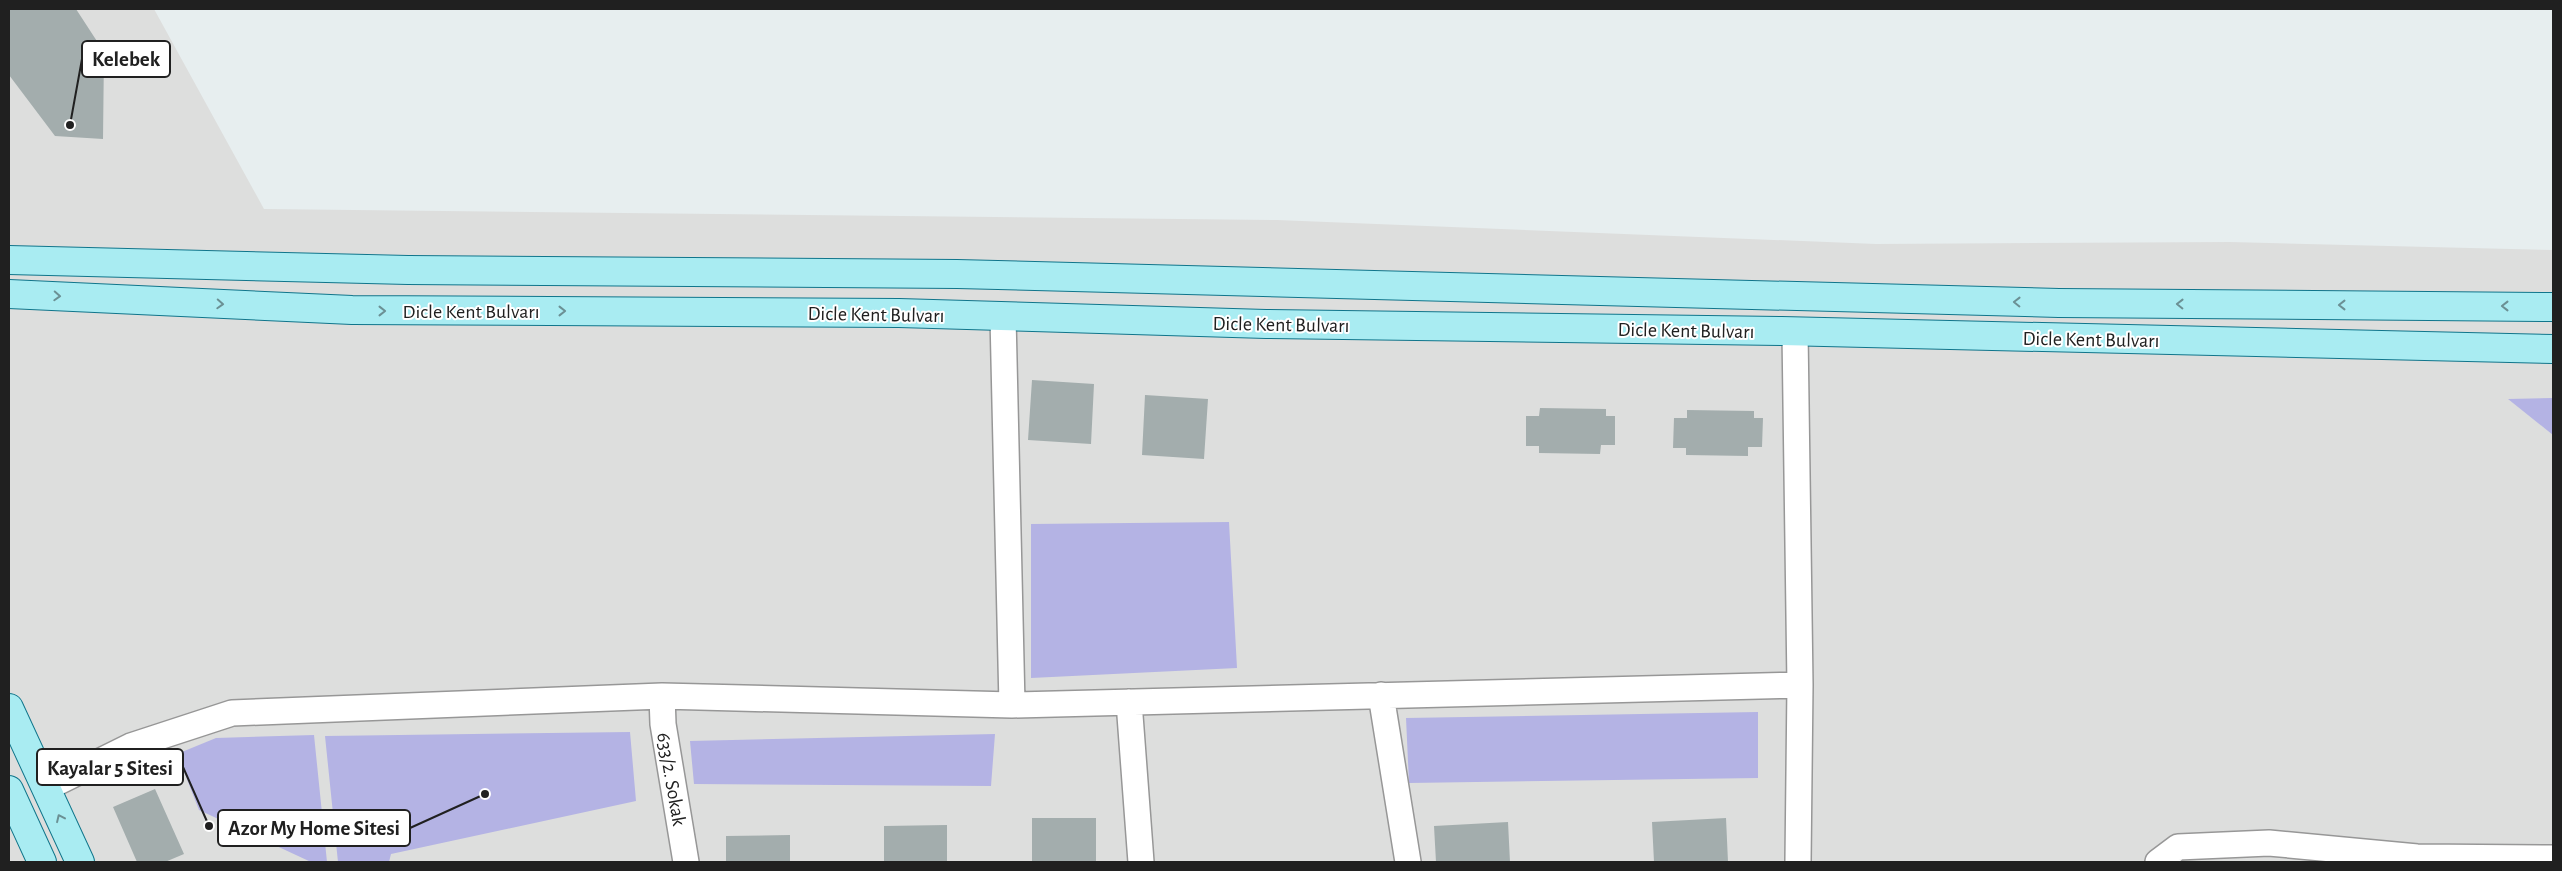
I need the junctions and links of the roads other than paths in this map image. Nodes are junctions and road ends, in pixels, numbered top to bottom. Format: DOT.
graph roads {
  1 [pos="9,260"];
  2 [pos="9,294"];
  3 [pos="2553,306"];
  4 [pos="1003,317"];
  5 [pos="1795,332"];
  6 [pos="2553,349"];
  7 [pos="1800,685"];
  8 [pos="1381,695"];
  9 [pos="662,696"];
  10 [pos="1129,702"];
  11 [pos="1012,705"];
  12 [pos="9,708"];
  13 [pos="46,788"];
  14 [pos="11,800"];
  15 [pos="2553,858"];
  16 [pos="42,862"];
  17 [pos="80,862"];
  18 [pos="686,862"];
  19 [pos="1141,862"];
  20 [pos="1408,862"];
  21 [pos="1798,862"];
  22 [pos="2158,862"];
  3 -- 1 [label="main road, Dicle Kent Bulvarı, one-way"];
  2 -- 4 [label="main road, Dicle Kent Bulvarı, one-way"];
  4 -- 5 [label="main road, Dicle Kent Bulvarı"];
  4 -- 11 [label="street"];
  5 -- 6 [label="main road, Dicle Kent Bulvarı"];
  5 -- 7 [label="street"];
  7 -- 8 [label="street"];
  7 -- 21 [label="street"];
  8 -- 10 [label="street"];
  8 -- 20 [label="street"];
  9 -- 11 [label="street"];
  9 -- 13 [label="street"];
  9 -- 18 [label="street, 633/2. Sokak"];
  10 -- 11 [label="street"];
  10 -- 19 [label="street"];
  12 -- 13 [label="main road"];
  17 -- 13 [label="main road, one-way"];
  14 -- 16 [label="main road"];
  15 -- 22 [label="street"];
}
